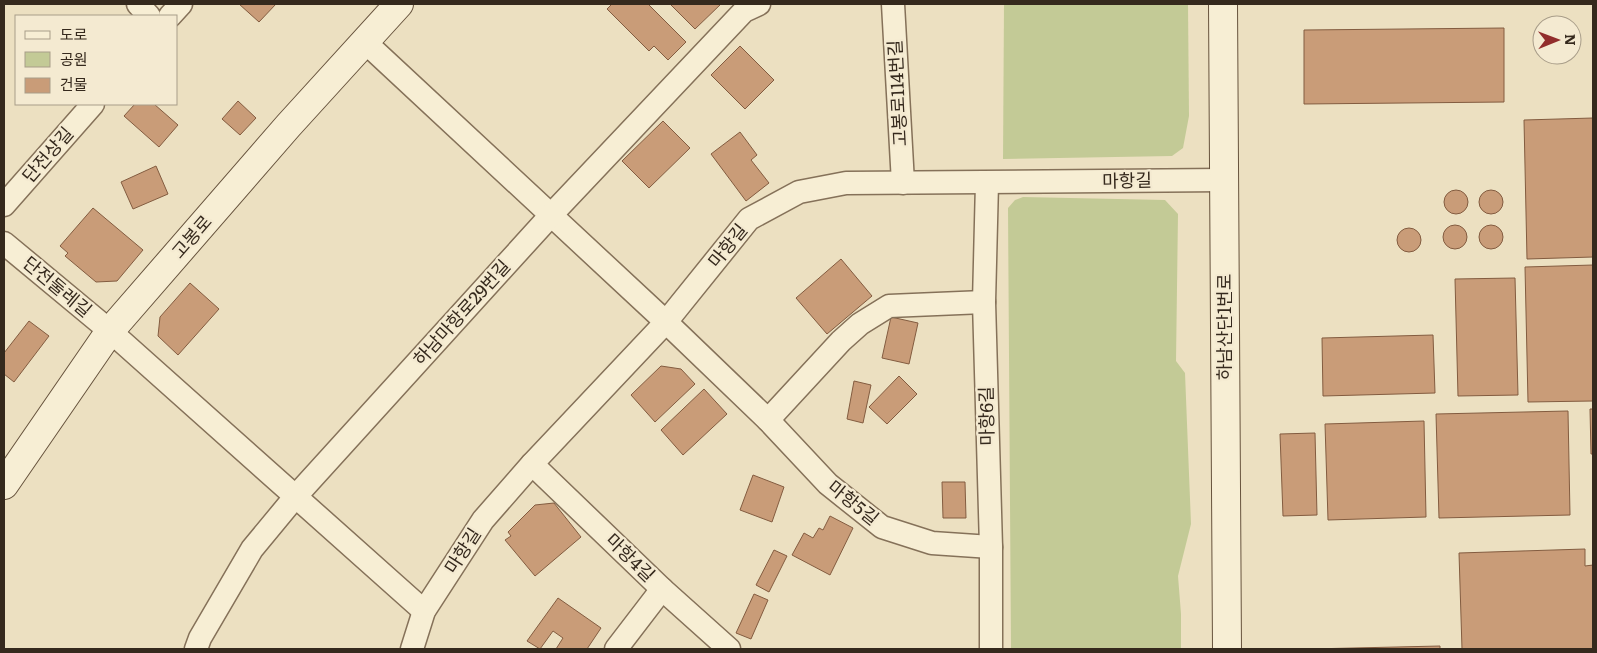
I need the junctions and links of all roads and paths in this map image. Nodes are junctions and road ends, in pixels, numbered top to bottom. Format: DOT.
graph roads {
  1 [pos="138,4"];
  2 [pos="181,4"];
  3 [pos="399,4"];
  4 [pos="759,4"];
  5 [pos="892,4"];
  6 [pos="1222,4"];
  7 [pos="148,15"];
  8 [pos="171,15"];
  9 [pos="366,42"];
  10 [pos="92,105"];
  11 [pos="1224,180"];
  12 [pos="902,183"];
  13 [pos="987,183"];
  14 [pos="4,206"];
  15 [pos="552,214"];
  16 [pos="4,243"];
  17 [pos="984,302"];
  18 [pos="666,322"];
  19 [pos="110,331"];
  20 [pos="768,420"];
  21 [pos="532,464"];
  22 [pos="4,485"];
  23 [pos="295,497"];
  24 [pos="991,547"];
  25 [pos="662,589"];
  26 [pos="424,611"];
  27 [pos="196,649"];
  28 [pos="412,649"];
  29 [pos="616,649"];
  30 [pos="729,649"];
  31 [pos="992,649"];
  32 [pos="1227,649"];
  1 -- 7 [label="street"];
  2 -- 8 [label="street"];
  3 -- 9 [label="street, 고봉로"];
  4 -- 15 [label="street, 하남마항로29번길"];
  5 -- 12 [label="street, 고봉로114번길"];
  6 -- 11 [label="street, 하남산단1번로"];
  9 -- 15 [label="street, 마항5길"];
  9 -- 19 [label="street, 고봉로"];
  10 -- 14 [label="street, 단전상길"];
  11 -- 13 [label="street, 마항길"];
  11 -- 32 [label="street, 하남산단1번로"];
  12 -- 13 [label="street, 마항길"];
  12 -- 18 [label="street, 마항길"];
  13 -- 17 [label="street, 마항6길"];
  15 -- 18 [label="street, 마항5길"];
  15 -- 23 [label="street, 하남마항로29번길"];
  16 -- 19 [label="street, 단전둘레길"];
  17 -- 20 [label="street"];
  17 -- 24 [label="street, 마항6길"];
  18 -- 20 [label="street, 마항5길"];
  18 -- 21 [label="street, 마항길"];
  19 -- 22 [label="street, 고봉로"];
  19 -- 23 [label="street, 단전둘레길"];
  20 -- 24 [label="street, 마항5길"];
  21 -- 25 [label="street, 마항4길"];
  21 -- 26 [label="street, 마항길"];
  23 -- 26 [label="street, 단전둘레길"];
  23 -- 27 [label="street, 하남마항로29번길"];
  24 -- 31 [label="street, 마항6길"];
  25 -- 29 [label="street"];
  25 -- 30 [label="street, 마항4길"];
  26 -- 28 [label="street, 마항길"];
}
